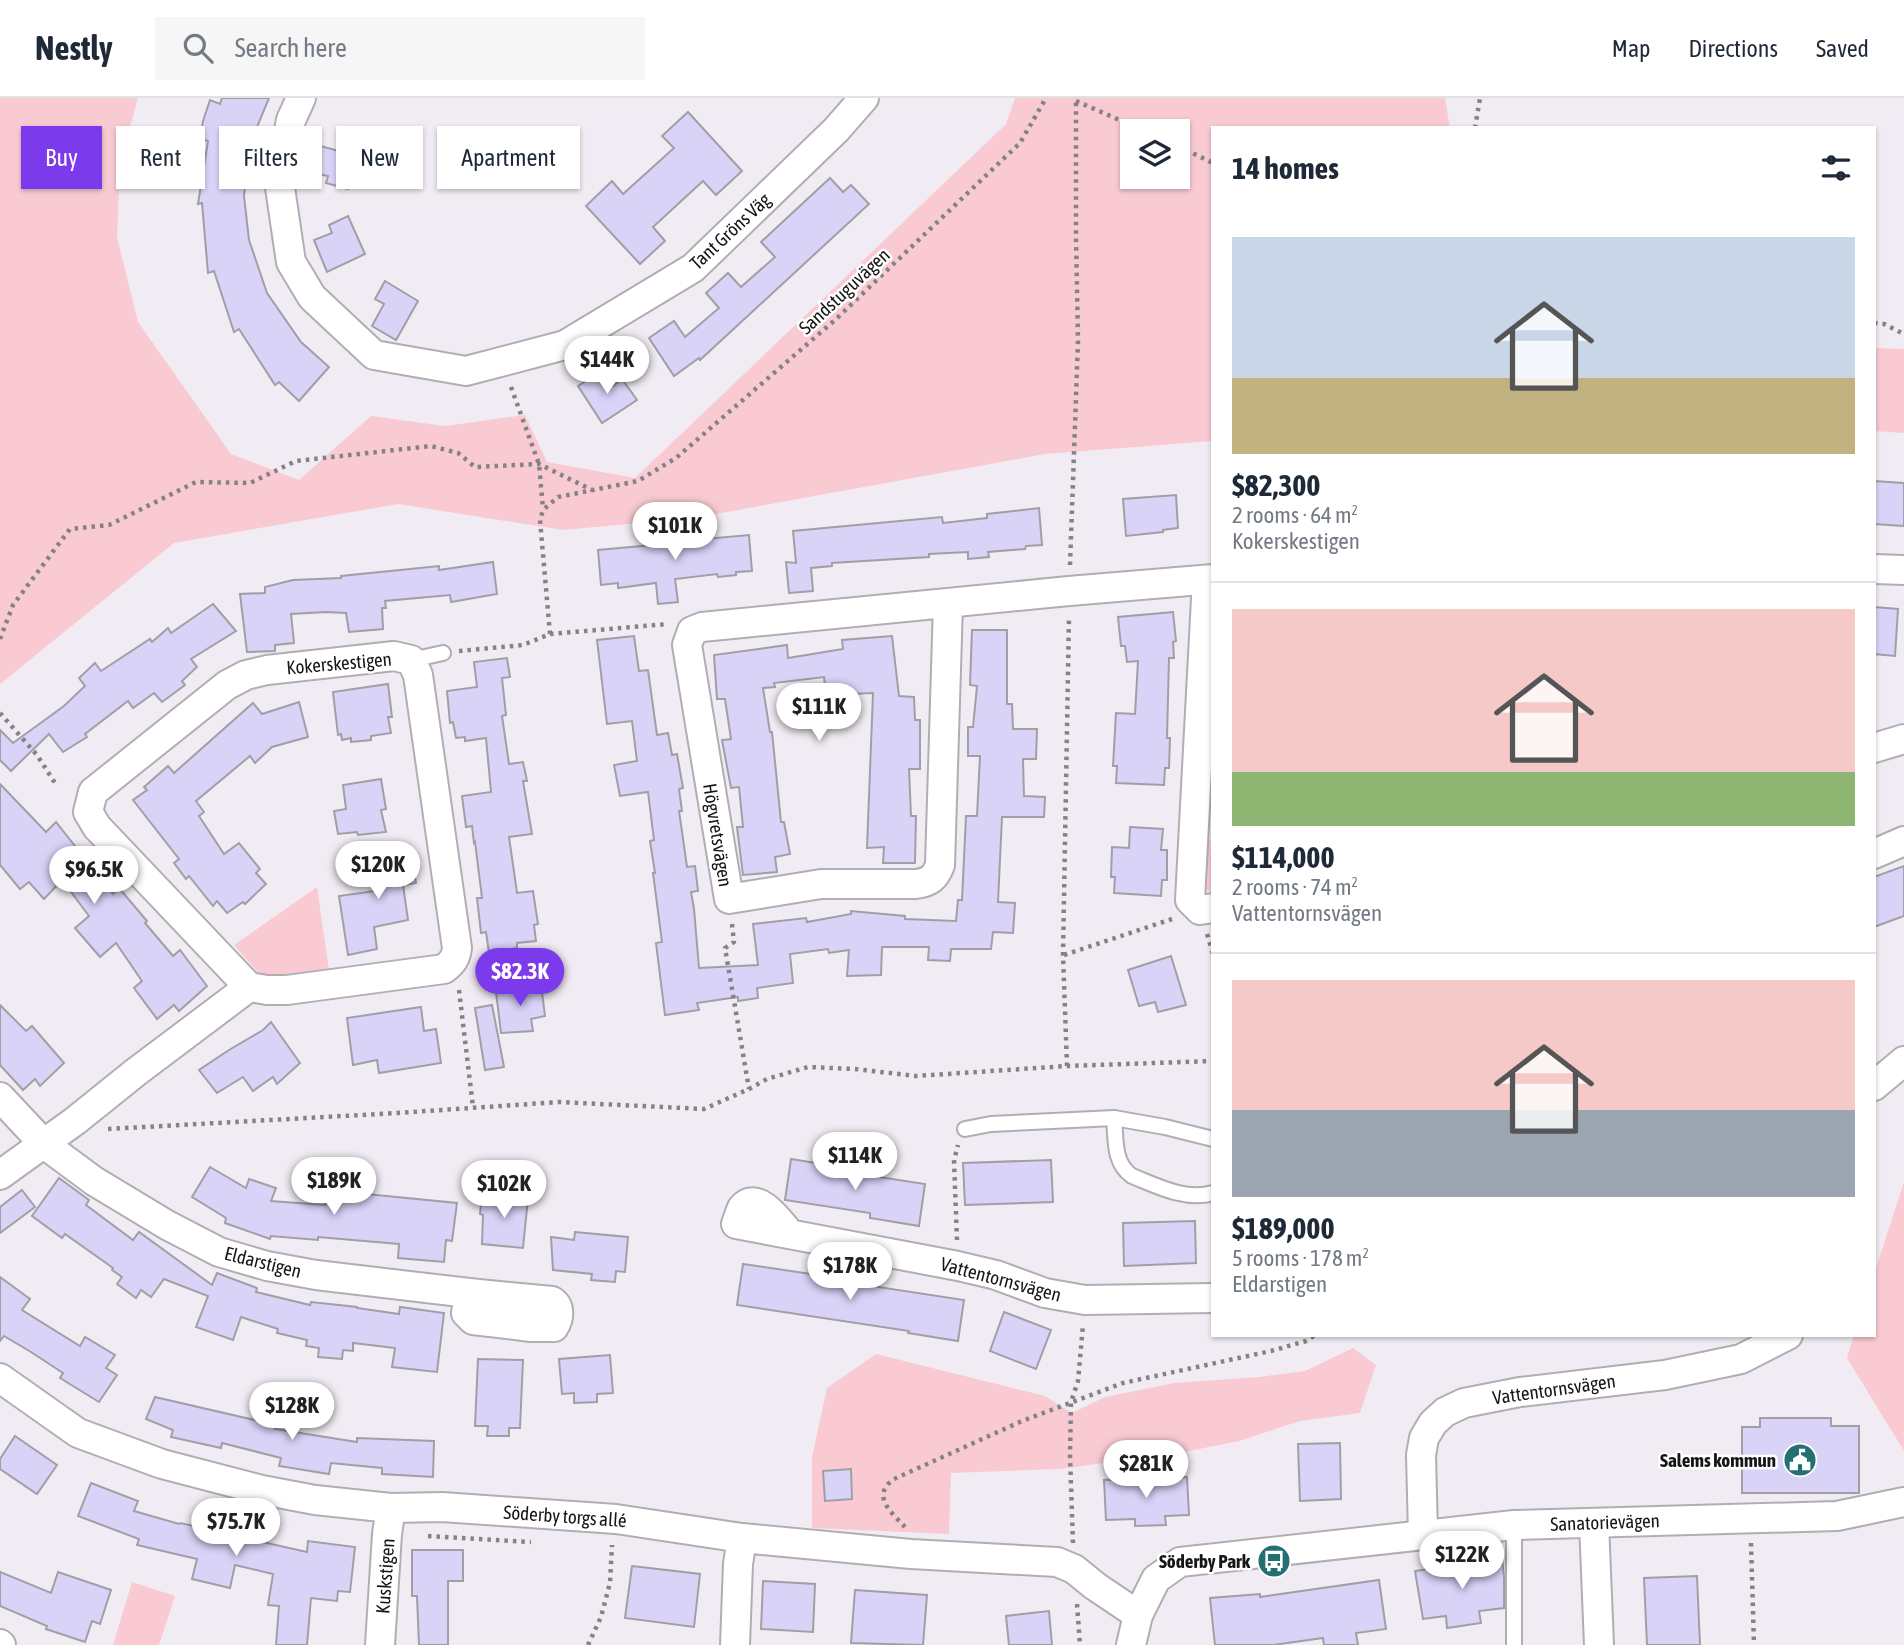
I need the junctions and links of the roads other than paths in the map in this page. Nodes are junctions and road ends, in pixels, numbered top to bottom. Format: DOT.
graph roads {
  1 [pos="301,98"];
  2 [pos="864,98"];
  3 [pos="1876,569"];
  4 [pos="1904,570"];
  5 [pos="1210,580"];
  6 [pos="948,604"];
  7 [pos="443,653"];
  8 [pos="411,660"];
  9 [pos="1904,739"];
  10 [pos="1876,747"];
  11 [pos="1904,841"];
  12 [pos="1876,853"];
  13 [pos="1206,909"];
  14 [pos="249,987"];
  15 [pos="1904,1061"];
  16 [pos="1876,1084"];
  17 [pos="0,1097"];
  18 [pos="1114,1118"];
  19 [pos="965,1129"];
  20 [pos="1211,1138"];
  21 [pos="44,1144"];
  22 [pos="0,1175"];
  23 [pos="1211,1193"];
  24 [pos="790,1234"];
  25 [pos="469,1293"];
  26 [pos="1211,1298"];
  27 [pos="1784,1337"];
  28 [pos="4,1389"];
  29 [pos="1904,1502"];
  30 [pos="391,1508"];
  31 [pos="1594,1523"];
  32 [pos="1514,1525"];
  33 [pos="1423,1535"];
  34 [pos="742,1538"];
  35 [pos="1138,1615"];
  36 [pos="380,1645"];
  37 [pos="735,1645"];
  38 [pos="1131,1645"];
  39 [pos="1514,1645"];
  40 [pos="1599,1645"];
  1 -- 2 [label="street, Tant Gröns Väg"];
  3 -- 4 [label="street"];
  5 -- 6 [label="street"];
  5 -- 13 [label="street"];
  6 -- 6 [label="street, Högvretsvägen"];
  7 -- 8 [label="lane"];
  8 -- 14 [label="street, Kokerskestigen"];
  8 -- 14 [label="street, Kokerskestigen"];
  9 -- 10 [label="street"];
  11 -- 12 [label="street"];
  14 -- 21 [label="street"];
  15 -- 16 [label="street"];
  17 -- 21 [label="street, Eldarstigen"];
  18 -- 19 [label="lane"];
  18 -- 20 [label="lane"];
  18 -- 23 [label="lane"];
  21 -- 22 [label="street"];
  21 -- 25 [label="street, Eldarstigen"];
  24 -- 26 [label="street, Vattentornsvägen"];
  27 -- 33 [label="street, Vattentornsvägen"];
  28 -- 30 [label="street, Söderby torgs allé"];
  29 -- 31 [label="street, Sanatorievägen"];
  30 -- 34 [label="street, Söderby torgs allé"];
  30 -- 36 [label="street, Kuskstigen"];
  31 -- 32 [label="street, Sanatorievägen"];
  31 -- 40 [label="street"];
  32 -- 33 [label="street, Sanatorievägen"];
  32 -- 39 [label="lane"];
  33 -- 35 [label="street, Sanatorievägen"];
  34 -- 35 [label="street, Söderby torgs allé"];
  34 -- 37 [label="street"];
  35 -- 38 [label="street"];
}
